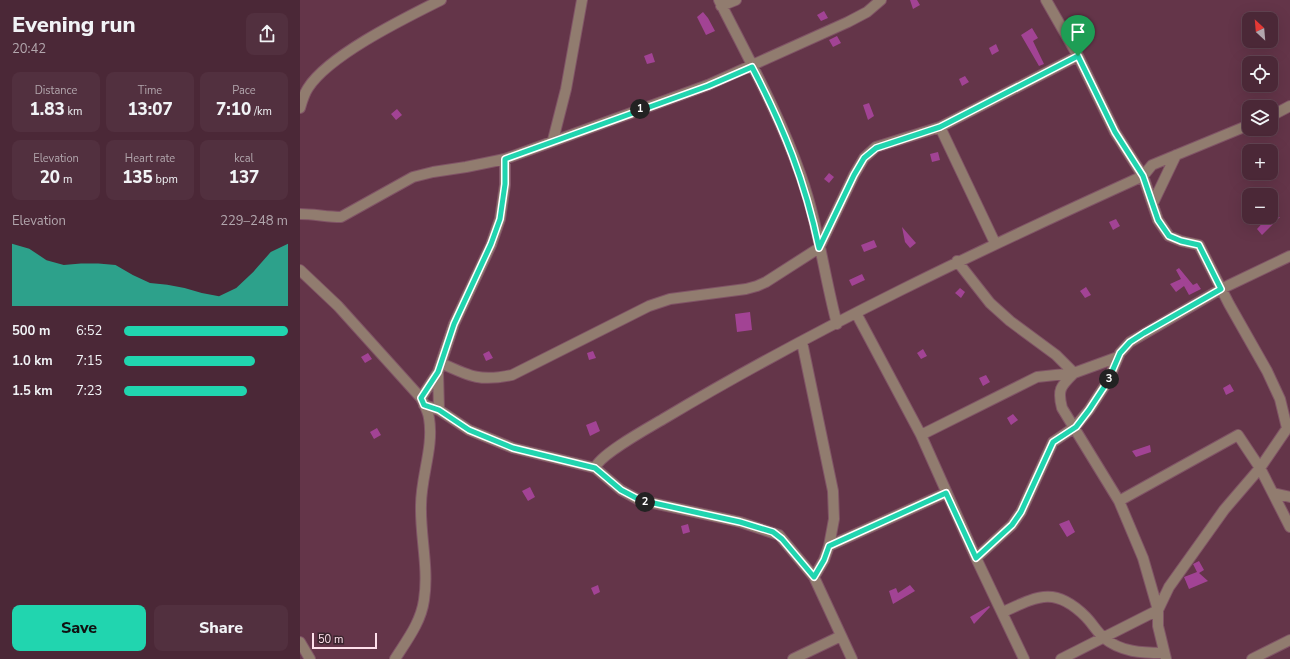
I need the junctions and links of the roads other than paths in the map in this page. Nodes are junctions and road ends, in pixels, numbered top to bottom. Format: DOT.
graph roads {
  1 [pos="441,0"];
  2 [pos="582,0"];
  3 [pos="736,0"];
  4 [pos="881,0"];
  5 [pos="1046,0"];
  6 [pos="720,3"];
  7 [pos="1078,56"];
  8 [pos="752,67"];
  9 [pos="1290,106"];
  10 [pos="300,108"];
  11 [pos="1278,112"];
  12 [pos="940,127"];
  13 [pos="1242,128"];
  14 [pos="553,140"];
  15 [pos="1176,155"];
  16 [pos="505,159"];
  17 [pos="1143,176"];
  18 [pos="1153,203"];
  19 [pos="300,214"];
  20 [pos="996,243"];
  21 [pos="819,248"];
  22 [pos="1290,256"];
  23 [pos="957,261"];
  24 [pos="300,270"];
  25 [pos="1221,289"];
  26 [pos="856,313"];
  27 [pos="836,324"];
  28 [pos="802,342"];
  29 [pos="1118,357"];
  30 [pos="440,368"];
  31 [pos="1074,373"];
  32 [pos="422,402"];
  33 [pos="439,410"];
  34 [pos="1289,426"];
  35 [pos="1076,427"];
  36 [pos="921,435"];
  37 [pos="595,468"];
  38 [pos="1260,468"];
  39 [pos="946,493"];
  40 [pos="1273,493"];
  41 [pos="1290,497"];
  42 [pos="1119,500"];
  43 [pos="1290,527"];
  44 [pos="829,546"];
  45 [pos="976,558"];
  46 [pos="814,577"];
  47 [pos="1158,610"];
  48 [pos="1003,612"];
  49 [pos="841,636"];
  50 [pos="1104,638"];
  51 [pos="1290,640"];
  52 [pos="300,642"];
  53 [pos="1164,656"];
  54 [pos="310,659"];
  55 [pos="395,659"];
  56 [pos="793,659"];
  57 [pos="852,659"];
  58 [pos="1024,659"];
  59 [pos="1062,659"];
  60 [pos="1252,659"];
  1 -- 10 [label="street"];
  2 -- 14 [label="street"];
  3 -- 6 [label="street"];
  4 -- 8 [label="street"];
  5 -- 7 [label="street"];
  6 -- 8 [label="street"];
  7 -- 12 [label="street"];
  7 -- 17 [label="street"];
  8 -- 14 [label="street"];
  8 -- 21 [label="street"];
  9 -- 11 [label="street"];
  12 -- 20 [label="street"];
  12 -- 21 [label="street"];
  13 -- 15 [label="street"];
  14 -- 16 [label="street"];
  15 -- 17 [label="street"];
  15 -- 18 [label="street"];
  16 -- 19 [label="street"];
  16 -- 30 [label="street"];
  17 -- 18 [label="street"];
  17 -- 20 [label="street"];
  18 -- 25 [label="street"];
  20 -- 23 [label="street"];
  21 -- 27 [label="street"];
  21 -- 30 [label="street"];
  22 -- 25 [label="street"];
  23 -- 26 [label="street"];
  23 -- 31 [label="street"];
  24 -- 32 [label="street"];
  25 -- 29 [label="street"];
  25 -- 34 [label="street"];
  26 -- 27 [label="street"];
  26 -- 36 [label="street"];
  27 -- 28 [label="street"];
  28 -- 37 [label="street"];
  28 -- 44 [label="street"];
  29 -- 31 [label="street"];
  29 -- 35 [label="street"];
  30 -- 32 [label="street"];
  30 -- 33 [label="street"];
  31 -- 35 [label="street"];
  31 -- 36 [label="street"];
  32 -- 33 [label="street"];
  32 -- 55 [label="street"];
  33 -- 37 [label="street"];
  34 -- 38 [label="street"];
  35 -- 42 [label="street"];
  35 -- 45 [label="street"];
  36 -- 39 [label="street"];
  37 -- 46 [label="street"];
  38 -- 40 [label="street"];
  38 -- 42 [label="street"];
  38 -- 47 [label="street"];
  39 -- 44 [label="street"];
  39 -- 45 [label="street"];
  40 -- 41 [label="street"];
  40 -- 43 [label="street"];
  42 -- 47 [label="street"];
  44 -- 46 [label="street"];
  45 -- 48 [label="street"];
  46 -- 49 [label="street"];
  47 -- 50 [label="street"];
  47 -- 53 [label="street"];
  48 -- 50 [label="street"];
  48 -- 58 [label="street"];
  49 -- 56 [label="street"];
  49 -- 57 [label="street"];
  50 -- 53 [label="street"];
  50 -- 59 [label="street"];
  51 -- 60 [label="street"];
  52 -- 54 [label="street"];
}
